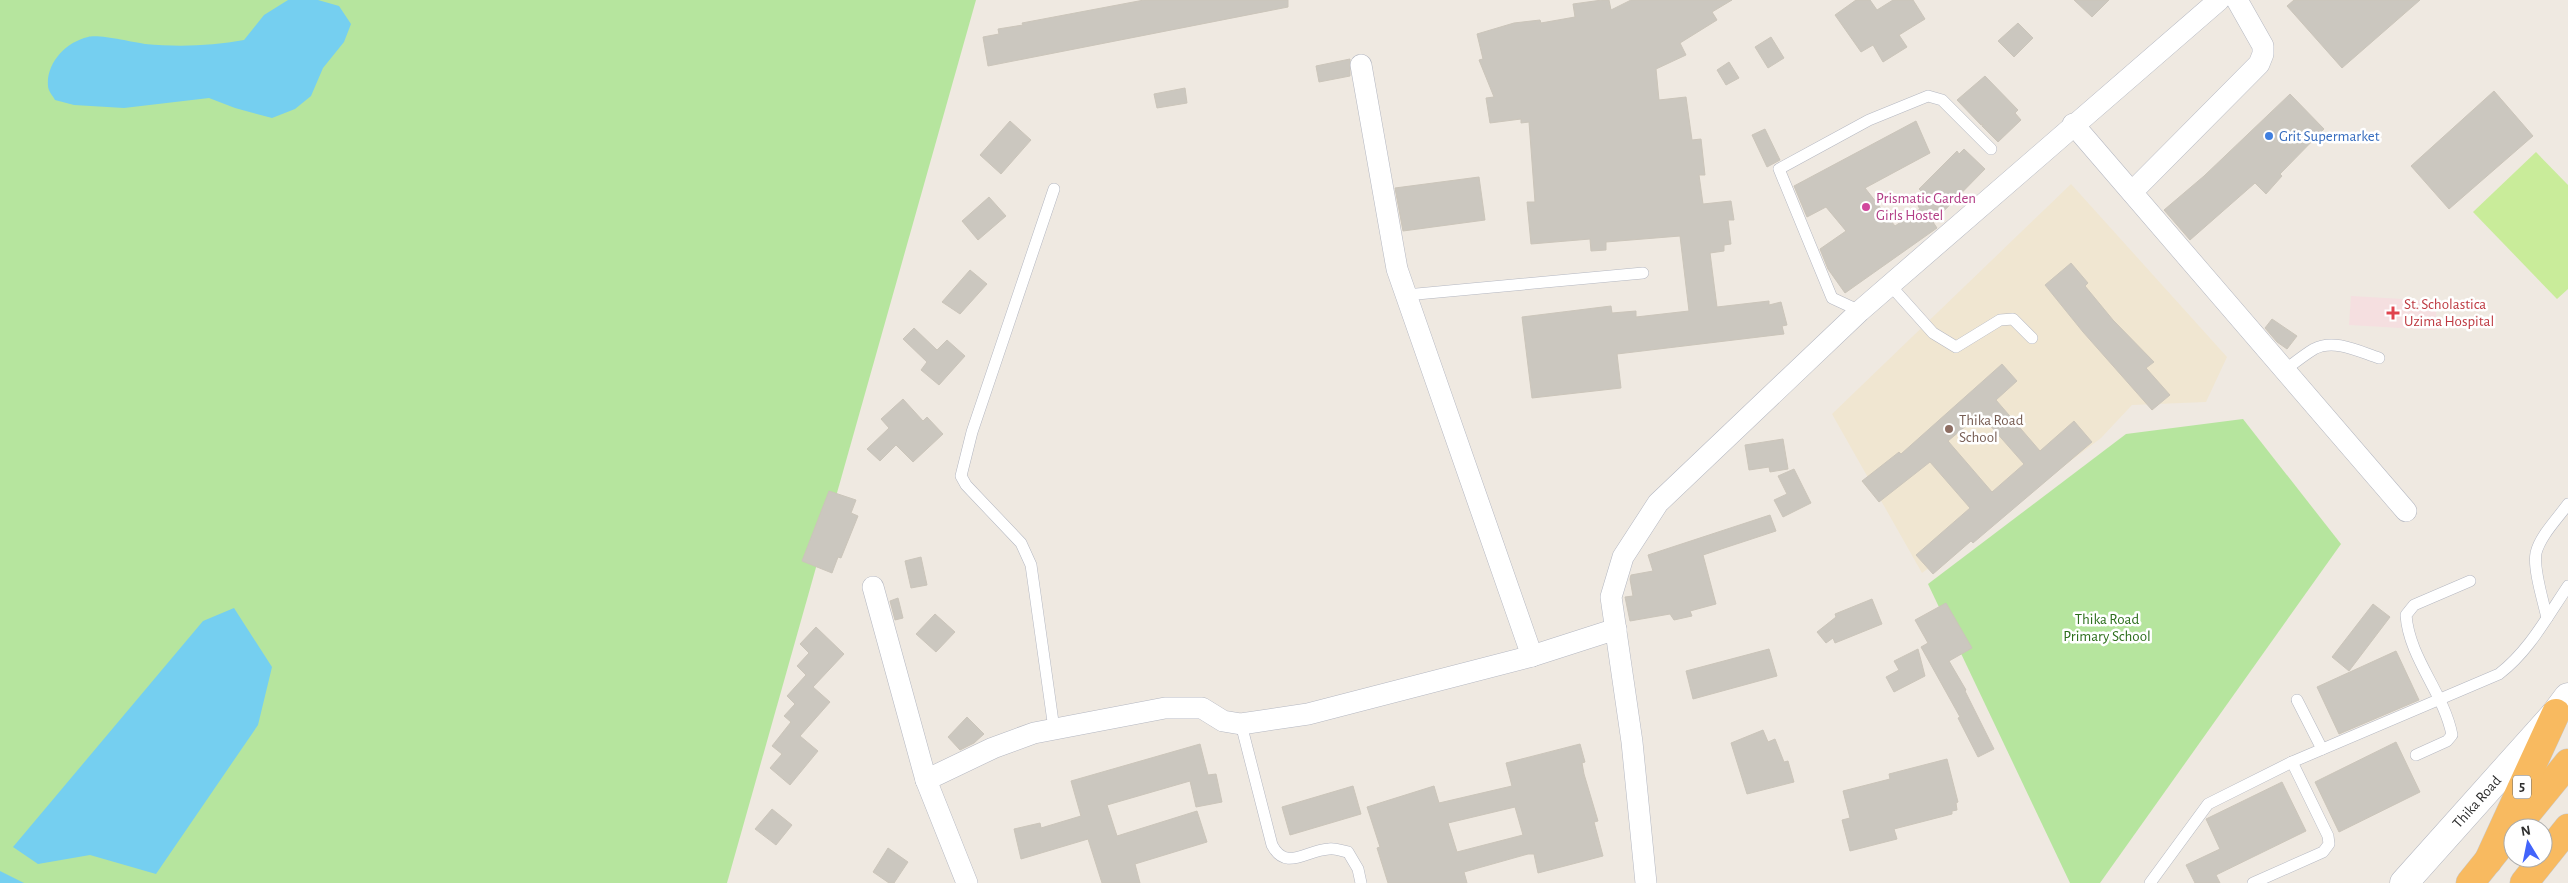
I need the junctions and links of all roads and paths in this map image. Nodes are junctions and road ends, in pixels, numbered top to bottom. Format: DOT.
graph roads {
  1 [pos="2219,0"];
  2 [pos="2237,0"];
  3 [pos="1361,65"];
  4 [pos="2073,124"];
  5 [pos="1991,149"];
  6 [pos="1054,189"];
  7 [pos="2132,192"];
  8 [pos="1642,273"];
  9 [pos="1890,285"];
  10 [pos="1406,295"];
  11 [pos="1860,311"];
  12 [pos="2032,338"];
  13 [pos="2379,358"];
  14 [pos="2285,370"];
  15 [pos="2568,504"];
  16 [pos="2406,510"];
  17 [pos="2470,582"];
  18 [pos="2568,586"];
  19 [pos="873,587"];
  20 [pos="2547,618"];
  21 [pos="1616,629"];
  22 [pos="1532,656"];
  23 [pos="2439,698"];
  24 [pos="2297,700"];
  25 [pos="2562,705"];
  26 [pos="1241,724"];
  27 [pos="1054,729"];
  28 [pos="2322,749"];
  29 [pos="2416,755"];
  30 [pos="2292,762"];
  31 [pos="2568,762"];
  32 [pos="926,780"];
  33 [pos="2523,818"];
  34 [pos="2568,828"];
  35 [pos="2503,843"];
  36 [pos="2568,858"];
  37 [pos="2488,861"];
  38 [pos="967,883"];
  39 [pos="1362,883"];
  40 [pos="1646,883"];
  41 [pos="2150,883"];
  42 [pos="2253,883"];
  43 [pos="2404,883"];
  44 [pos="2470,883"];
  45 [pos="2524,883"];
  46 [pos="2540,883"];
  1 -- 4 [label="street"];
  2 -- 7 [label="street"];
  3 -- 10 [label="street"];
  4 -- 7 [label="street"];
  4 -- 9 [label="street"];
  5 -- 11 [label="lane"];
  6 -- 27 [label="lane"];
  7 -- 14 [label="street"];
  8 -- 10 [label="lane"];
  9 -- 11 [label="street"];
  9 -- 12 [label="lane"];
  10 -- 22 [label="street"];
  11 -- 21 [label="street"];
  13 -- 14 [label="lane"];
  14 -- 16 [label="street"];
  15 -- 20 [label="lane"];
  17 -- 23 [label="lane"];
  18 -- 20 [label="lane"];
  19 -- 32 [label="street"];
  20 -- 23 [label="lane"];
  21 -- 22 [label="street"];
  21 -- 40 [label="street"];
  22 -- 26 [label="street"];
  23 -- 28 [label="lane"];
  23 -- 29 [label="lane"];
  24 -- 28 [label="lane"];
  25 -- 37 [label="highway, 5"];
  25 -- 43 [label="main road, Thika Road"];
  26 -- 27 [label="street"];
  26 -- 39 [label="lane"];
  27 -- 32 [label="street"];
  28 -- 30 [label="lane"];
  30 -- 41 [label="lane"];
  30 -- 42 [label="lane"];
  31 -- 33 [label="highway"];
  32 -- 38 [label="street"];
  34 -- 45 [label="highway"];
  35 -- 37 [label="highway"];
  36 -- 46 [label="highway"];
  37 -- 44 [label="highway"];
}
